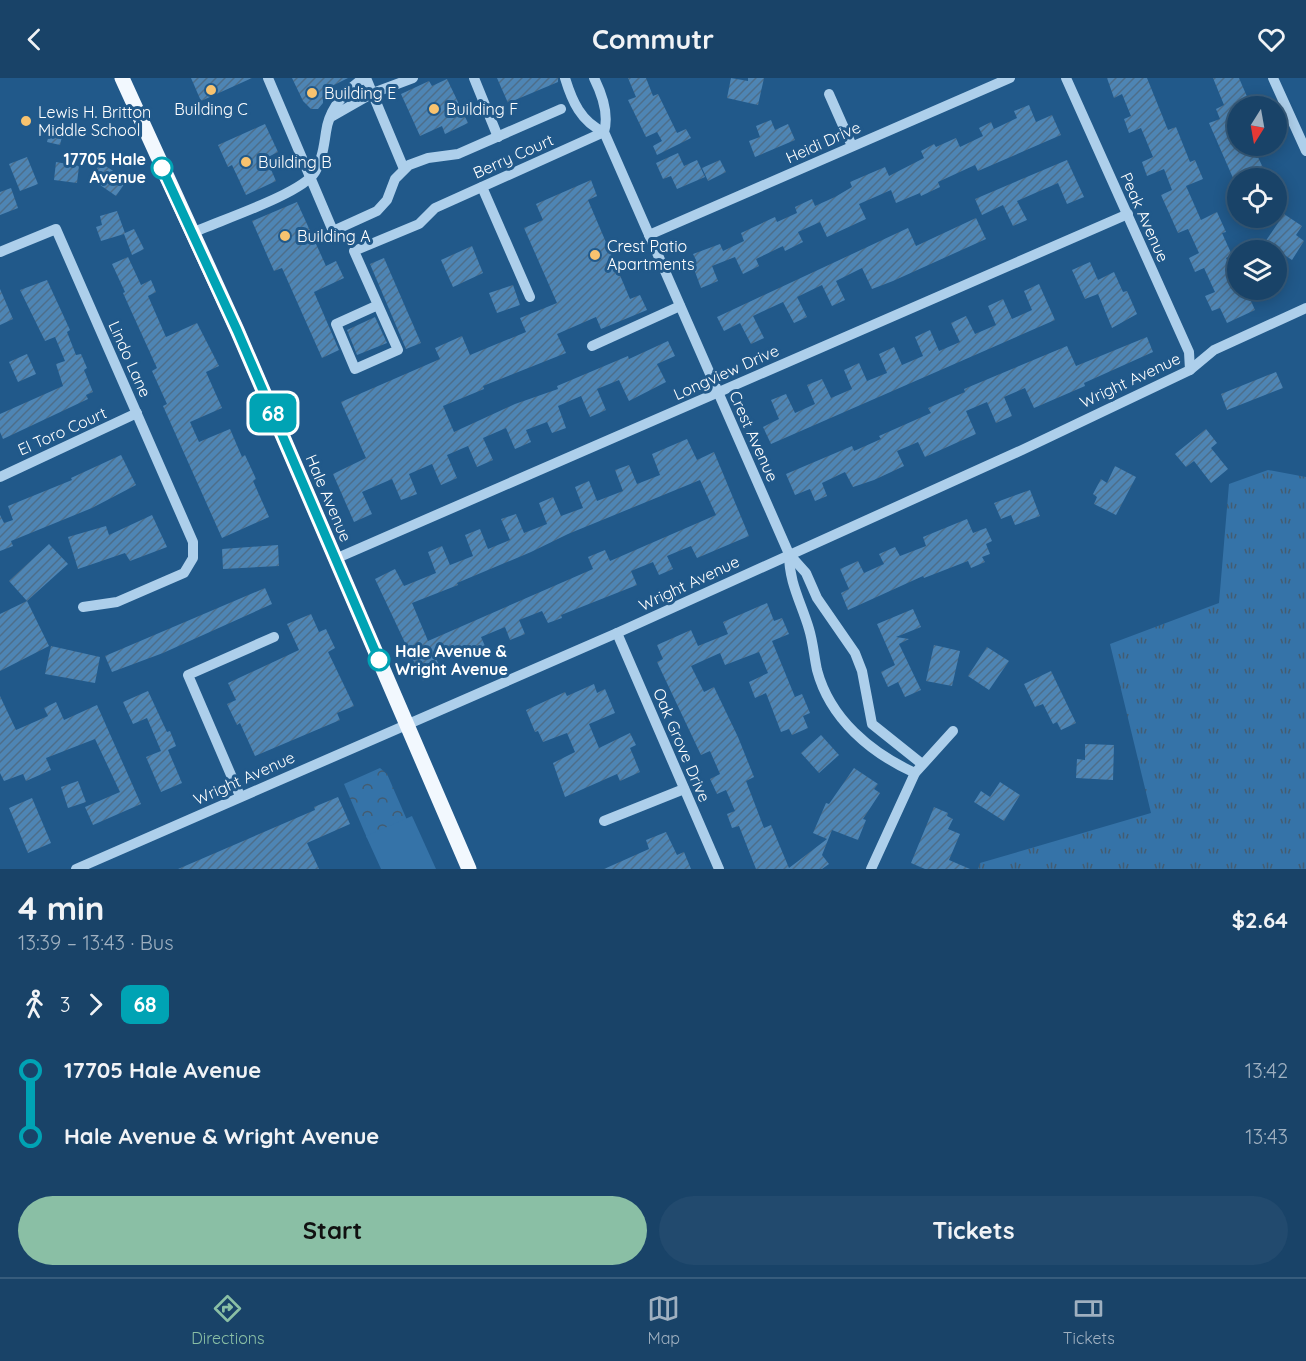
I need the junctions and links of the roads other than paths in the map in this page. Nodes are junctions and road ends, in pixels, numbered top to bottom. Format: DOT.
graph roads {
  1 [pos="122,78"];
  2 [pos="268,78"];
  3 [pos="365,78"];
  4 [pos="413,78"];
  5 [pos="474,78"];
  6 [pos="565,78"];
  7 [pos="594,78"];
  8 [pos="1010,78"];
  9 [pos="1066,78"];
  10 [pos="1274,78"];
  11 [pos="373,93"];
  12 [pos="829,94"];
  13 [pos="561,109"];
  14 [pos="331,117"];
  15 [pos="604,132"];
  16 [pos="498,136"];
  17 [pos="852,146"];
  18 [pos="1306,151"];
  19 [pos="404,169"];
  20 [pos="310,177"];
  21 [pos="482,187"];
  22 [pos="1128,214"];
  23 [pos="192,233"];
  24 [pos="649,235"];
  25 [pos="0,252"];
  26 [pos="530,297"];
  27 [pos="378,305"];
  28 [pos="680,306"];
  29 [pos="1306,308"];
  30 [pos="592,346"];
  31 [pos="1190,370"];
  32 [pos="718,392"];
  33 [pos="138,413"];
  34 [pos="0,477"];
  35 [pos="789,554"];
  36 [pos="335,559"];
  37 [pos="83,607"];
  38 [pos="617,633"];
  39 [pos="274,637"];
  40 [pos="407,724"];
  41 [pos="953,731"];
  42 [pos="919,768"];
  43 [pos="684,789"];
  44 [pos="240,796"];
  45 [pos="604,821"];
  46 [pos="76,869"];
  47 [pos="469,869"];
  48 [pos="719,869"];
  49 [pos="871,869"];
  1 -- 23 [label="main road, Hale Avenue"];
  2 -- 20 [label="street"];
  3 -- 11 [label="street"];
  3 -- 14 [label="street"];
  4 -- 11 [label="street"];
  5 -- 16 [label="street"];
  6 -- 15 [label="street, Crest Avenue"];
  7 -- 15 [label="street, Crest Avenue"];
  8 -- 17 [label="street, Heidi Drive"];
  9 -- 22 [label="street, Peak Avenue"];
  10 -- 18 [label="street"];
  11 -- 14 [label="street"];
  11 -- 19 [label="street"];
  12 -- 17 [label="street"];
  13 -- 16 [label="street"];
  14 -- 20 [label="street"];
  15 -- 21 [label="street, Berry Court"];
  15 -- 24 [label="street, Crest Avenue"];
  16 -- 19 [label="street"];
  17 -- 24 [label="street, Heidi Drive"];
  19 -- 20 [label="street"];
  20 -- 23 [label="street"];
  21 -- 26 [label="street"];
  21 -- 27 [label="street, Berry Court"];
  22 -- 31 [label="street, Peak Avenue"];
  22 -- 32 [label="street, Longview Drive"];
  23 -- 36 [label="main road, Hale Avenue"];
  24 -- 28 [label="street, Crest Avenue"];
  25 -- 33 [label="street, Lindo Lane"];
  27 -- 27 [label="street"];
  28 -- 30 [label="street"];
  28 -- 32 [label="street, Crest Avenue"];
  29 -- 31 [label="street, Wright Avenue"];
  31 -- 35 [label="street, Wright Avenue"];
  32 -- 35 [label="street, Crest Avenue"];
  32 -- 36 [label="street, Longview Drive"];
  33 -- 34 [label="street, El Toro Court"];
  33 -- 37 [label="street, Lindo Lane"];
  35 -- 38 [label="street, Wright Avenue"];
  35 -- 42 [label="street, Crest Avenue"];
  35 -- 42 [label="street, Crest Avenue"];
  36 -- 40 [label="main road, Hale Avenue"];
  38 -- 40 [label="street, Wright Avenue"];
  38 -- 43 [label="street, Oak Grove Drive"];
  39 -- 44 [label="street"];
  40 -- 44 [label="street, Wright Avenue"];
  40 -- 47 [label="main road, Hale Avenue"];
  41 -- 42 [label="street"];
  42 -- 49 [label="street"];
  43 -- 45 [label="street"];
  43 -- 48 [label="street, Oak Grove Drive"];
  44 -- 46 [label="street, Wright Avenue"];
}
